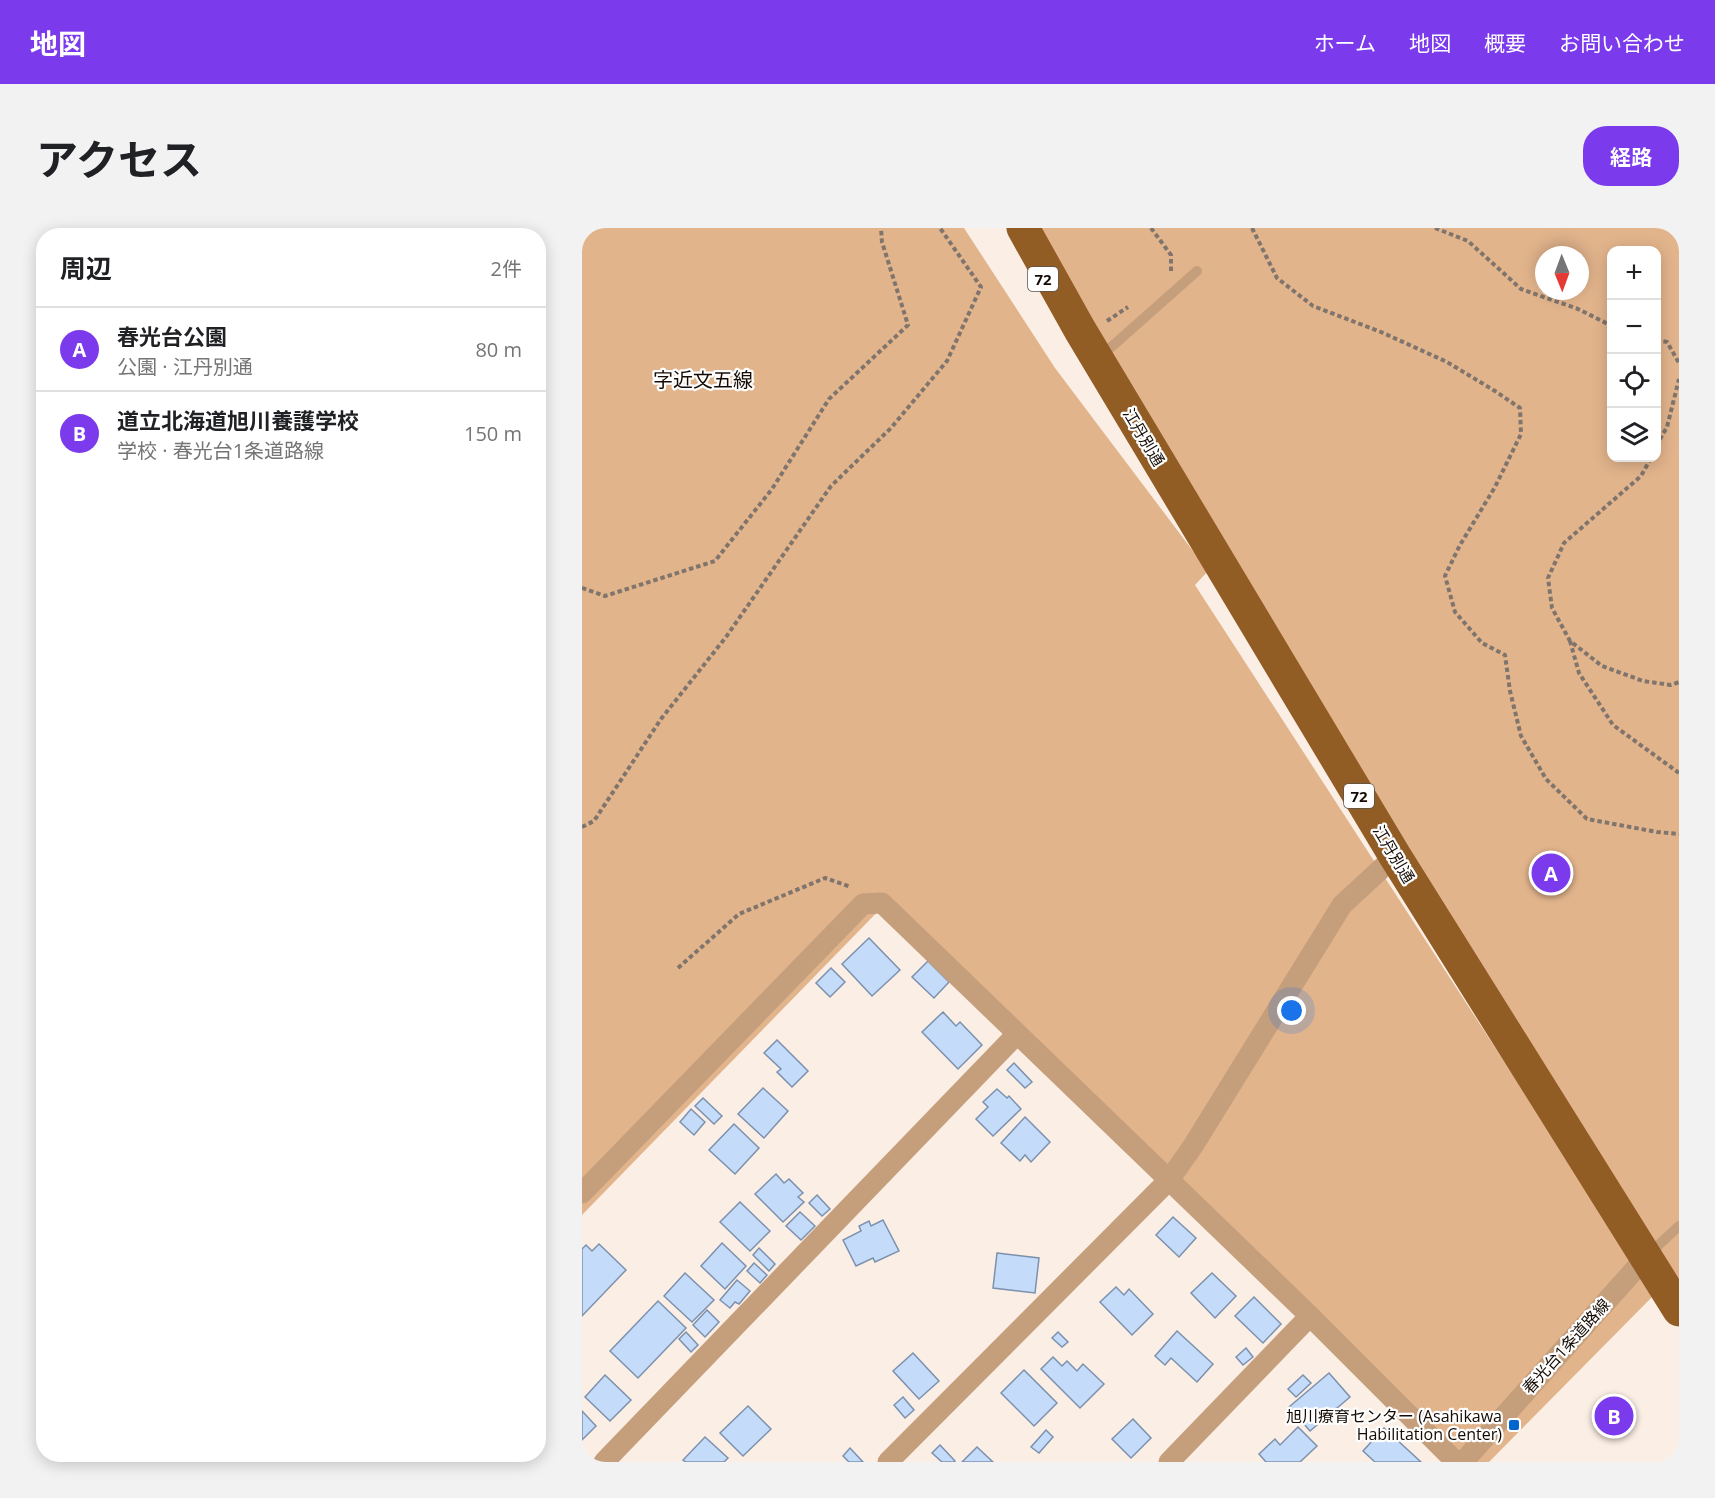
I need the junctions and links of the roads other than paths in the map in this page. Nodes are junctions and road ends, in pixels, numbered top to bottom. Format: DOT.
graph roads {
  1 [pos="1006,228"];
  2 [pos="1023,228"];
  3 [pos="1197,271"];
  4 [pos="1090,328"];
  5 [pos="1097,360"];
  6 [pos="1395,856"];
  7 [pos="1017,1034"];
  8 [pos="1169,1180"];
  9 [pos="582,1193"];
  10 [pos="1679,1226"];
  11 [pos="1646,1257"];
  12 [pos="1679,1310"];
  13 [pos="1310,1316"];
  14 [pos="604,1462"];
  15 [pos="888,1462"];
  16 [pos="1169,1462"];
  17 [pos="1456,1462"];
  18 [pos="1463,1462"];
  1 -- 4 [label="main road, 江丹別通 / 72"];
  2 -- 4 [label="main road, 江丹別通 / 72"];
  3 -- 5 [label="lane"];
  4 -- 5 [label="main road, 江丹別通 / 72"];
  5 -- 6 [label="main road, 江丹別通 / 72"];
  6 -- 8 [label="street"];
  6 -- 11 [label="main road, 江丹別通 / 72"];
  7 -- 8 [label="street"];
  7 -- 9 [label="street"];
  7 -- 14 [label="street"];
  8 -- 13 [label="street"];
  8 -- 15 [label="street"];
  10 -- 11 [label="lane"];
  11 -- 12 [label="main road, 江丹別通 / 72"];
  11 -- 18 [label="street, 春光台1条道路線"];
  13 -- 16 [label="street"];
  13 -- 17 [label="street"];
}
